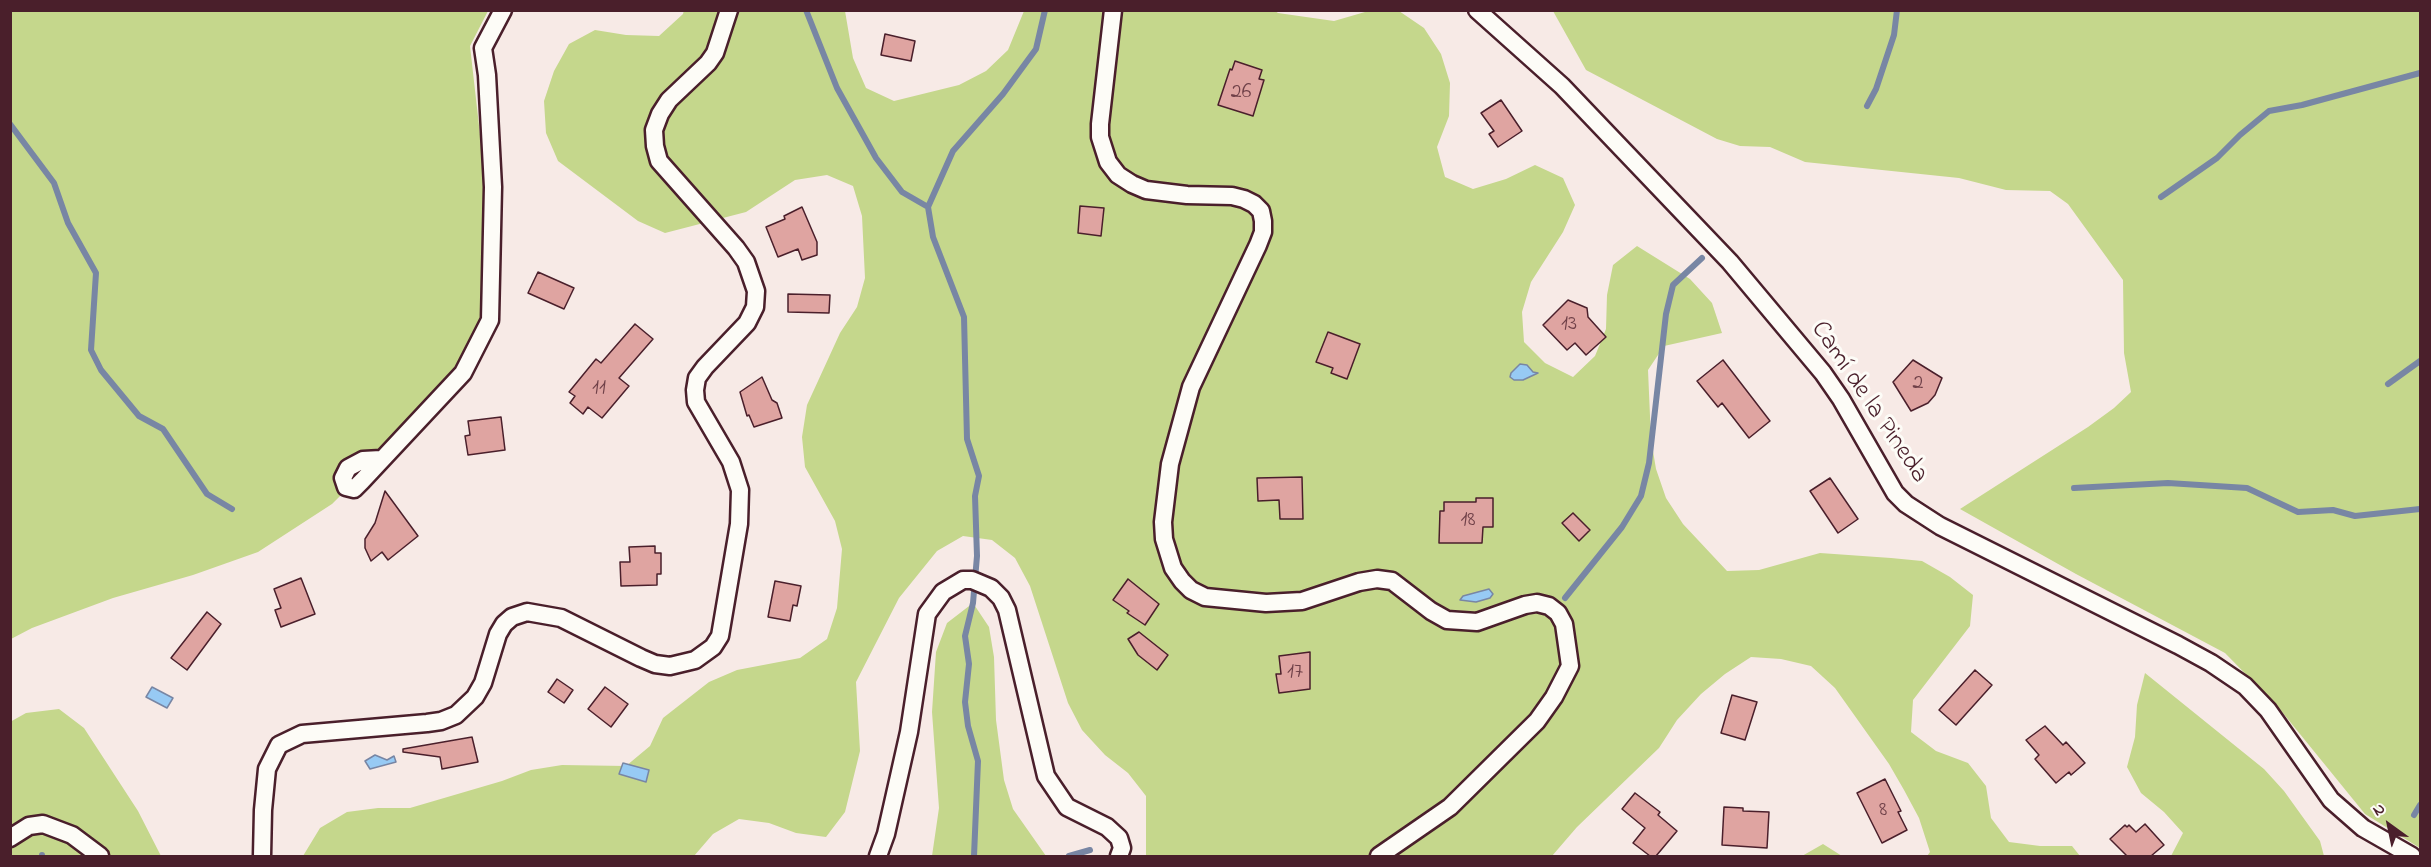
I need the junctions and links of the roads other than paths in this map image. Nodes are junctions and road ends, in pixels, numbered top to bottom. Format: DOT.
graph roads {
  1 [pos="503,10"];
  2 [pos="729,10"];
  3 [pos="1113,10"];
  4 [pos="1477,10"];
  5 [pos="381,459"];
  6 [pos="10,838"];
  7 [pos="100,856"];
  8 [pos="262,856"];
  9 [pos="878,856"];
  10 [pos="1119,856"];
  11 [pos="1379,856"];
  12 [pos="2412,856"];
  1 -- 5 [label="street"];
  2 -- 8 [label="street"];
  3 -- 11 [label="street"];
  4 -- 12 [label="street, Camí de la Pineda"];
  6 -- 7 [label="street"];
  9 -- 10 [label="street"];
}
